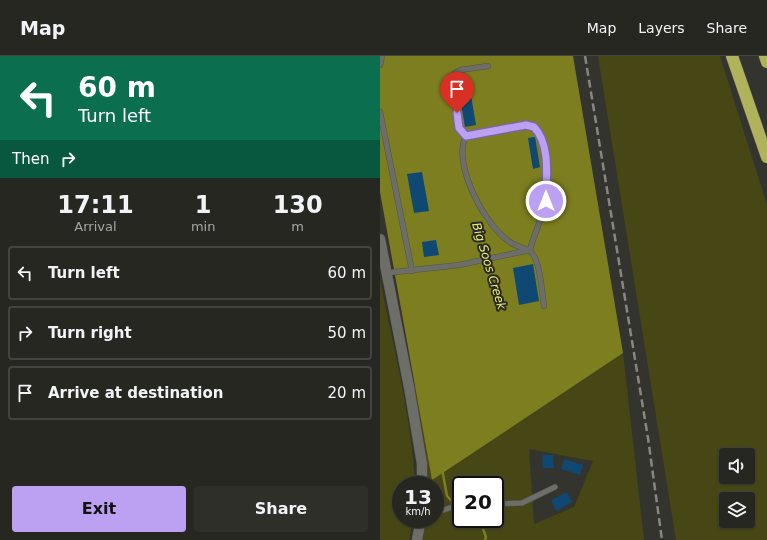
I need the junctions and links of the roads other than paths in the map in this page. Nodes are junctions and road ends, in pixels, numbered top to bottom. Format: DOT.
graph roads {
  1 [pos="382,56"];
  2 [pos="732,56"];
  3 [pos="765,56"];
  4 [pos="767,62"];
  5 [pos="380,65"];
  6 [pos="488,66"];
  7 [pos="380,112"];
  8 [pos="466,136"];
  9 [pos="767,157"];
  10 [pos="380,239"];
  11 [pos="530,250"];
  12 [pos="412,271"];
  13 [pos="386,273"];
  14 [pos="544,306"];
  15 [pos="422,476"];
  16 [pos="555,487"];
  17 [pos="504,503"];
  18 [pos="419,528"];
  19 [pos="417,540"];
  1 -- 5 [label="lane"];
  2 -- 9 [label="highway"];
  3 -- 4 [label="highway"];
  6 -- 8 [label="lane"];
  7 -- 12 [label="lane"];
  8 -- 11 [label="lane"];
  8 -- 11 [label="lane"];
  10 -- 13 [label="main road"];
  11 -- 12 [label="lane"];
  11 -- 14 [label="lane"];
  12 -- 13 [label="lane"];
  13 -- 15 [label="main road"];
  16 -- 17 [label="lane"];
  18 -- 19 [label="main road"];
}
